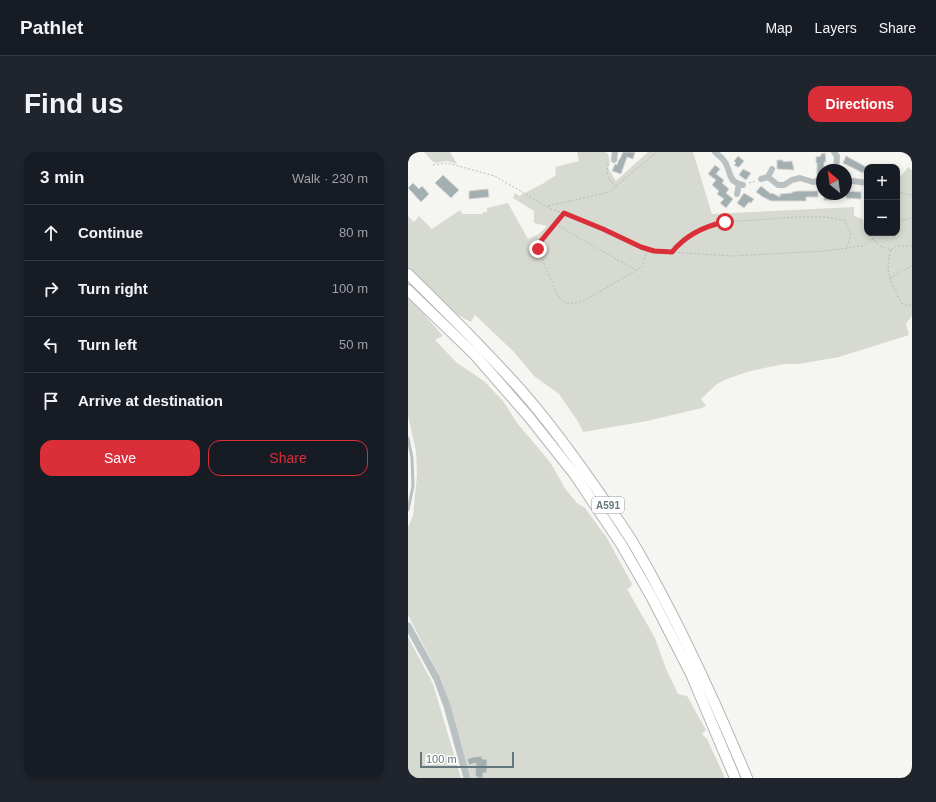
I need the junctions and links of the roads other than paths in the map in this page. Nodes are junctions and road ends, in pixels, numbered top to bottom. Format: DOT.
graph roads {
  1 [pos="615,152"];
  2 [pos="715,152"];
  3 [pos="834,152"];
  4 [pos="614,160"];
  5 [pos="836,164"];
  6 [pos="772,169"];
  7 [pos="768,177"];
  8 [pos="761,179"];
  9 [pos="816,181"];
  10 [pos="852,181"];
  11 [pos="864,183"];
  12 [pos="737,194"];
  13 [pos="408,274"];
  14 [pos="408,290"];
  15 [pos="408,438"];
  16 [pos="408,510"];
  17 [pos="408,626"];
  18 [pos="467,778"];
  19 [pos="735,778"];
  20 [pos="747,778"];
  1 -- 4 [label="street"];
  2 -- 12 [label="street"];
  3 -- 5 [label="street"];
  6 -- 7 [label="street"];
  7 -- 8 [label="street"];
  7 -- 9 [label="street"];
  10 -- 11 [label="street"];
  13 -- 20 [label="highway, A591"];
  14 -- 19 [label="highway, A591"];
  15 -- 16 [label="lane"];
  17 -- 18 [label="street"];
}
